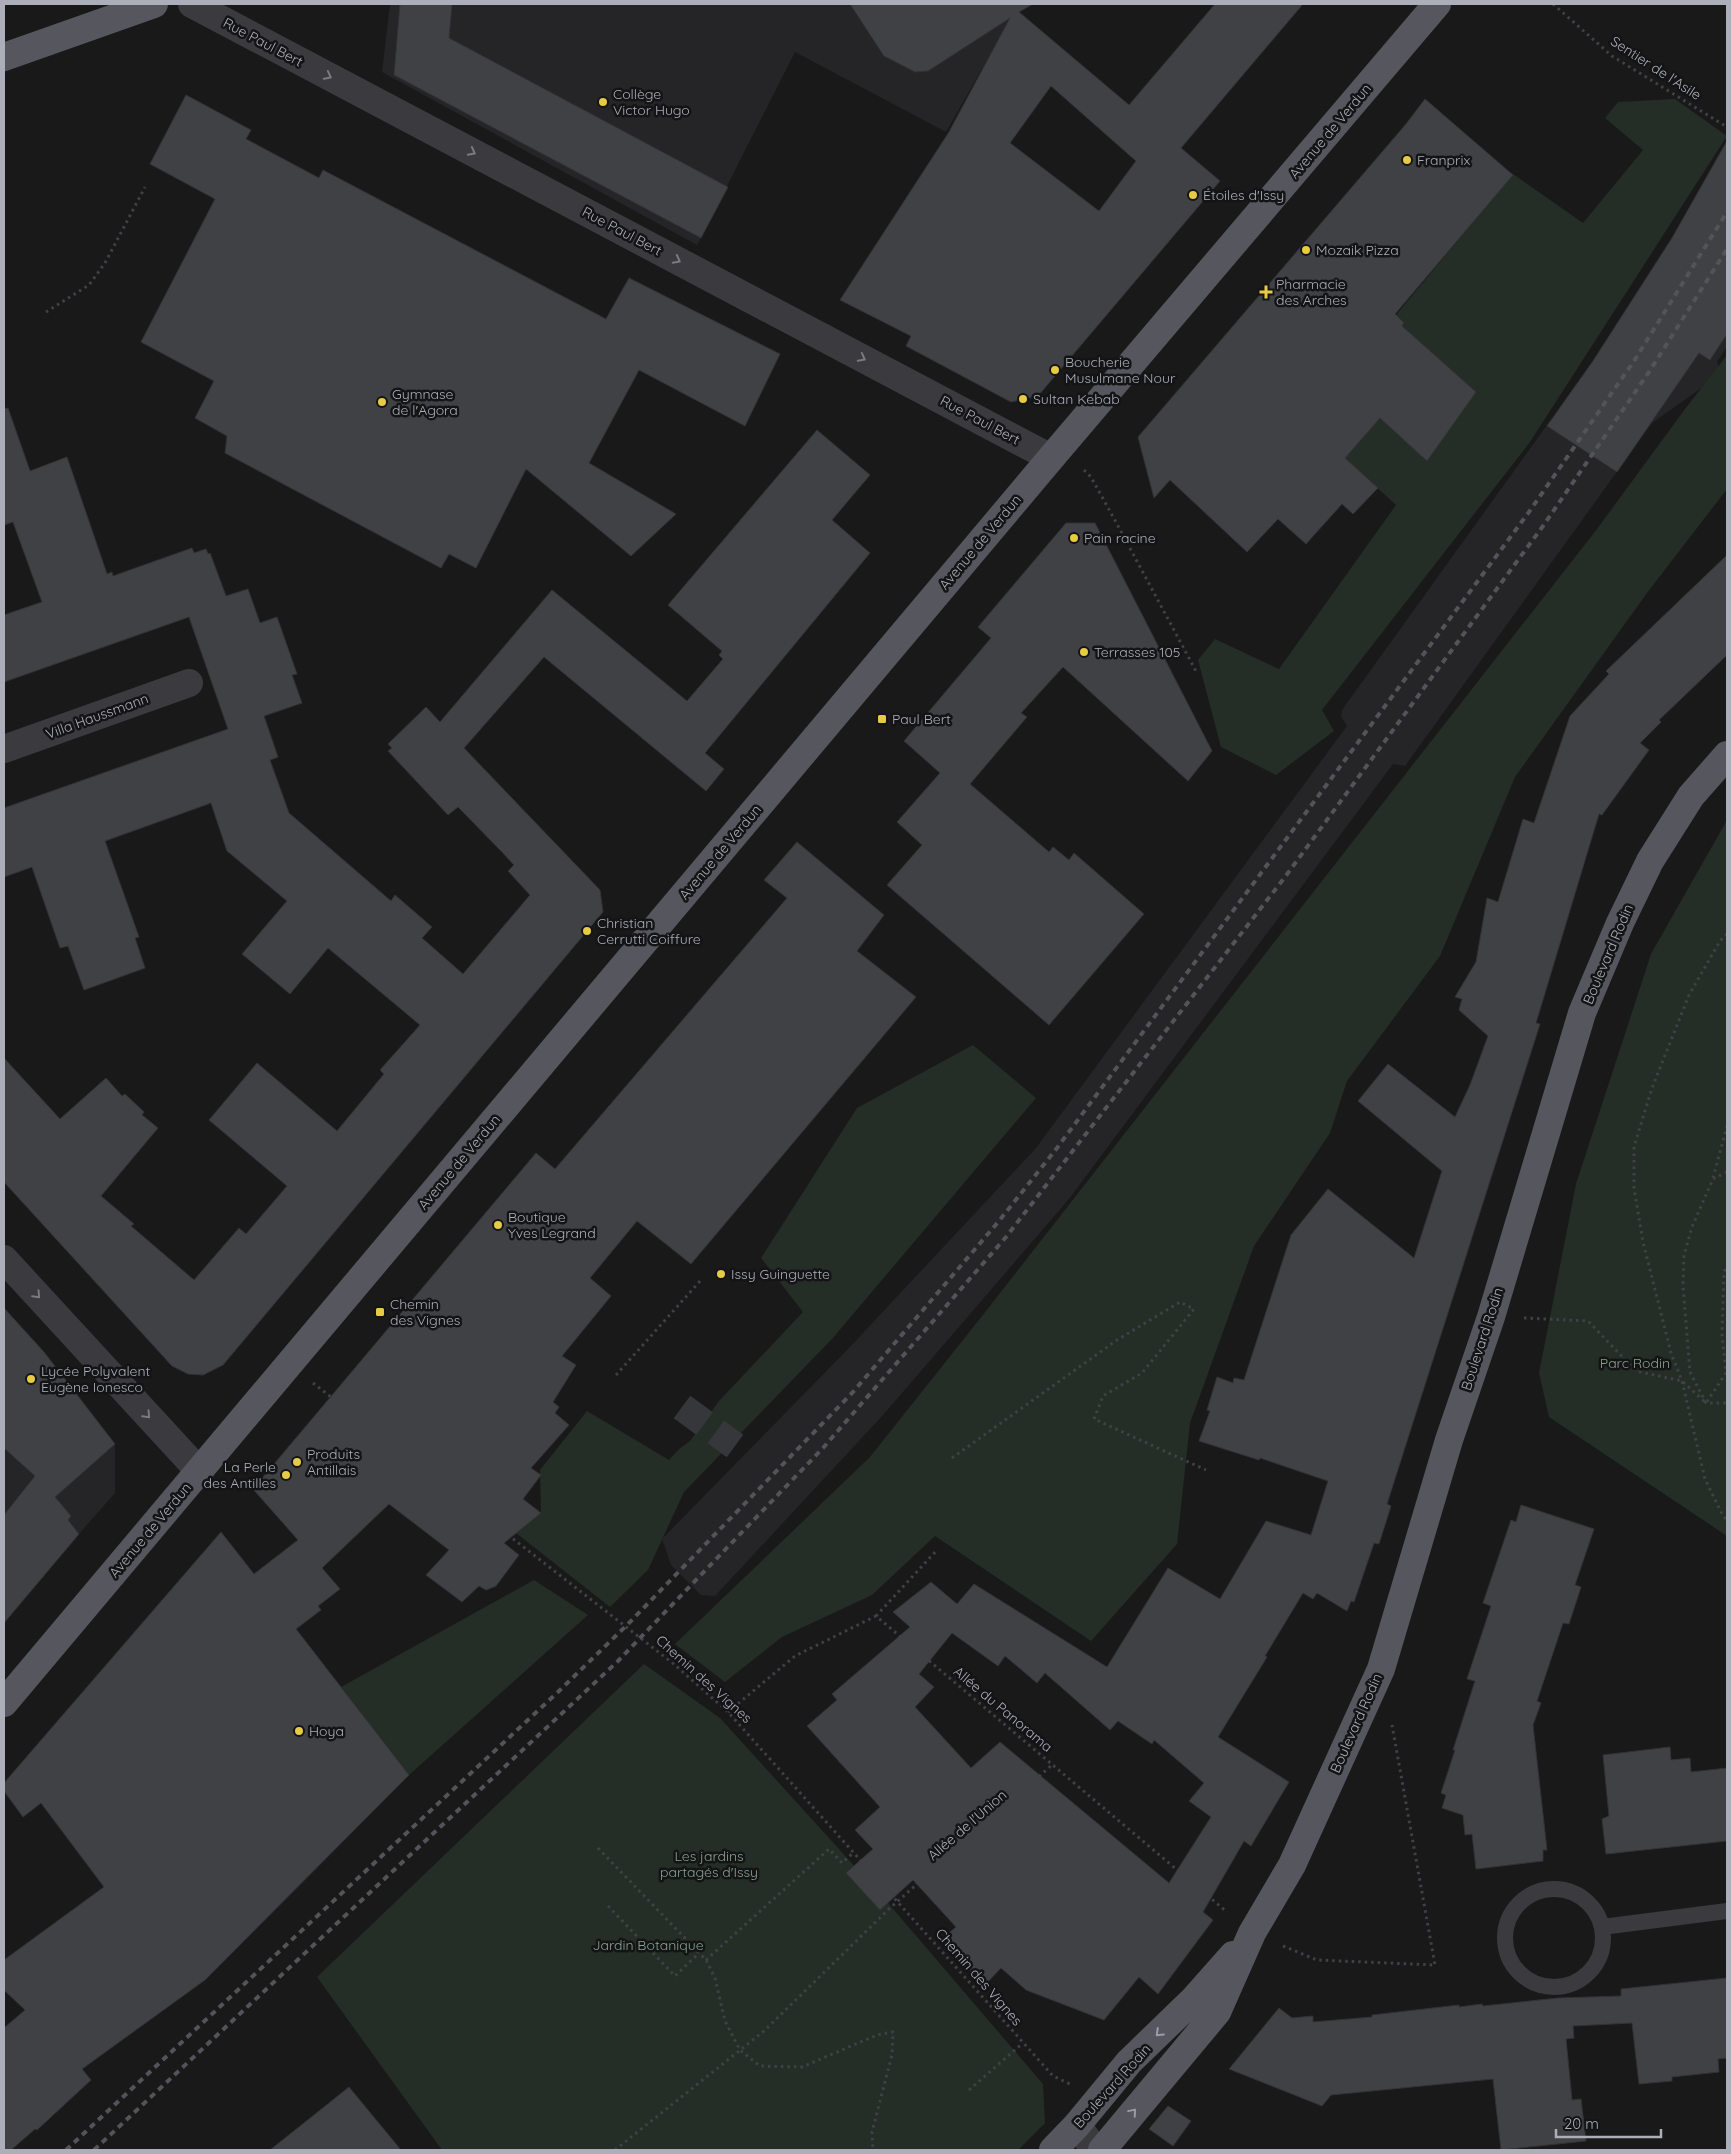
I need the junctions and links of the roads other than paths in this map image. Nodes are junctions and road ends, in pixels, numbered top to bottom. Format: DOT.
graph roads {
  1 [pos="154,4"];
  2 [pos="192,4"];
  3 [pos="1437,4"];
  4 [pos="4,57"];
  5 [pos="1056,452"];
  6 [pos="189,683"];
  7 [pos="4,749"];
  8 [pos="1727,754"];
  9 [pos="4,1259"];
  10 [pos="200,1472"];
  11 [pos="4,1703"];
  12 [pos="1727,1911"];
  13 [pos="1602,1927"];
  14 [pos="1252,1933"];
  15 [pos="1077,2125"];
  16 [pos="1053,2150"];
  17 [pos="1095,2150"];
  18 [pos="1102,2150"];
  1 -- 4 [label="main road"];
  2 -- 5 [label="street, Rue Paul Bert, one-way"];
  3 -- 5 [label="main road, Avenue de Verdun"];
  5 -- 10 [label="main road, Avenue de Verdun"];
  6 -- 7 [label="street, Villa Haussmann"];
  8 -- 14 [label="main road, Boulevard Rodin"];
  9 -- 10 [label="street, one-way"];
  10 -- 11 [label="main road, Avenue de Verdun"];
  12 -- 13 [label="lane"];
  13 -- 13 [label="lane"];
  14 -- 15 [label="main road, Boulevard Rodin, one-way"];
  18 -- 14 [label="main road, Boulevard Rodin, one-way"];
  15 -- 16 [label="main road, Boulevard Rodin"];
  15 -- 17 [label="street"];
}
